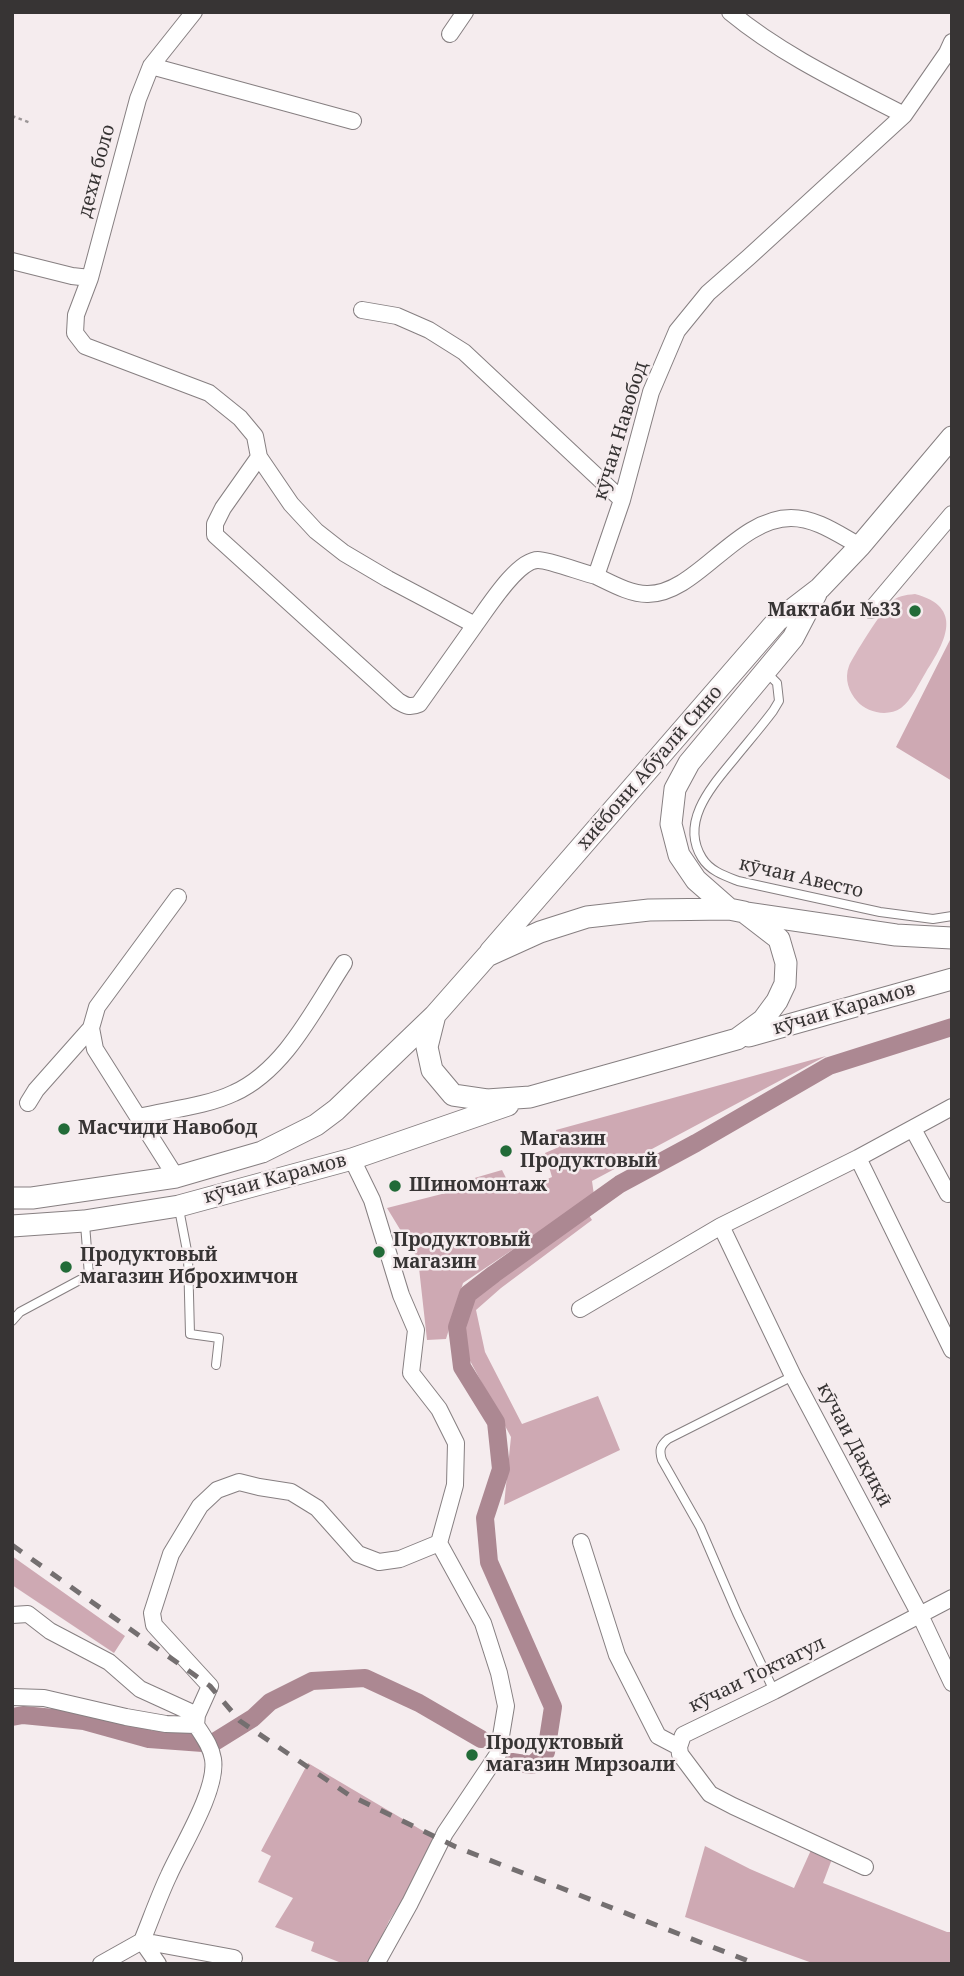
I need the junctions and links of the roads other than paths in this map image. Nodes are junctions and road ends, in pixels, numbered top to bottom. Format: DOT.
graph roads {
  1 [pos="194,12"];
  2 [pos="465,12"];
  3 [pos="730,12"];
  4 [pos="450,34"];
  5 [pos="952,42"];
  6 [pos="151,66"];
  7 [pos="904,115"];
  8 [pos="353,121"];
  9 [pos="12,261"];
  10 [pos="90,278"];
  11 [pos="362,310"];
  12 [pos="952,438"];
  13 [pos="259,457"];
  14 [pos="622,500"];
  15 [pos="952,514"];
  16 [pos="860,545"];
  17 [pos="596,576"];
  18 [pos="820,588"];
  19 [pos="870,610"];
  20 [pos="475,625"];
  21 [pos="765,672"];
  22 [pos="178,897"];
  23 [pos="736,911"];
  24 [pos="952,916"];
  25 [pos="952,938"];
  26 [pos="487,956"];
  27 [pos="344,963"];
  28 [pos="952,979"];
  29 [pos="435,1015"];
  30 [pos="91,1028"];
  31 [pos="737,1039"];
  32 [pos="530,1097"];
  33 [pos="28,1103"];
  34 [pos="952,1107"];
  35 [pos="139,1117"];
  36 [pos="913,1129"];
  37 [pos="858,1158"];
  38 [pos="352,1159"];
  39 [pos="176,1177"];
  40 [pos="948,1194"];
  41 [pos="12,1198"];
  42 [pos="179,1206"];
  43 [pos="85,1221"];
  44 [pos="12,1226"];
  45 [pos="721,1226"];
  46 [pos="580,1309"];
  47 [pos="12,1321"];
  48 [pos="952,1350"];
  49 [pos="216,1365"];
  50 [pos="793,1376"];
  51 [pos="581,1542"];
  52 [pos="439,1543"];
  53 [pos="952,1598"];
  54 [pos="12,1615"];
  55 [pos="920,1615"];
  56 [pos="952,1683"];
  57 [pos="774,1691"];
  58 [pos="12,1697"];
  59 [pos="196,1720"];
  60 [pos="678,1747"];
  61 [pos="865,1867"];
  62 [pos="142,1941"];
  63 [pos="234,1958"];
  64 [pos="102,1964"];
  65 [pos="159,1964"];
  66 [pos="376,1964"];
  1 -- 6 [label="street, дехи боло"];
  2 -- 4 [label="street"];
  3 -- 7 [label="street"];
  5 -- 7 [label="street, кӯчаи Навобод"];
  6 -- 8 [label="street"];
  6 -- 10 [label="street, дехи боло"];
  7 -- 14 [label="street, кӯчаи Навобод"];
  9 -- 10 [label="street"];
  10 -- 13 [label="street"];
  11 -- 14 [label="street"];
  12 -- 16 [label="main road, хиёбони Абӯалӣ Сино"];
  13 -- 20 [label="street"];
  13 -- 20 [label="street"];
  14 -- 17 [label="street, кӯчаи Навобод"];
  15 -- 19 [label="street"];
  16 -- 17 [label="street"];
  16 -- 18 [label="main road, хиёбони Абӯалӣ Сино"];
  17 -- 20 [label="street"];
  18 -- 21 [label="main road, хиёбони Абӯалӣ Сино"];
  18 -- 26 [label="main road, хиёбони Абӯалӣ Сино"];
  21 -- 23 [label="main road, хиёбони Абӯалӣ Сино"];
  21 -- 24 [label="lane, кӯчаи Авесто"];
  22 -- 30 [label="street"];
  23 -- 25 [label="main road, кӯчаи Карамов"];
  23 -- 26 [label="main road, кӯчаи Карамов"];
  23 -- 31 [label="main road, кӯчаи Карамов"];
  26 -- 29 [label="main road, кӯчаи Карамов"];
  27 -- 35 [label="street"];
  28 -- 31 [label="main road, кӯчаи Карамов"];
  29 -- 32 [label="main road, кӯчаи Карамов"];
  29 -- 39 [label="main road, кӯчаи Карамов"];
  30 -- 33 [label="street"];
  30 -- 35 [label="street"];
  31 -- 32 [label="main road, кӯчаи Карамов"];
  32 -- 38 [label="main road, кӯчаи Карамов"];
  34 -- 36 [label="street"];
  35 -- 39 [label="street"];
  36 -- 37 [label="street"];
  36 -- 40 [label="street"];
  37 -- 45 [label="street"];
  37 -- 48 [label="street"];
  38 -- 42 [label="main road, кӯчаи Карамов"];
  38 -- 52 [label="street"];
  39 -- 41 [label="main road, кӯчаи Карамов"];
  42 -- 43 [label="main road, кӯчаи Карамов"];
  42 -- 49 [label="lane"];
  43 -- 44 [label="main road, кӯчаи Карамов"];
  43 -- 47 [label="lane"];
  45 -- 46 [label="street"];
  45 -- 50 [label="street, кӯчаи Дақиқӣ"];
  50 -- 55 [label="street, кӯчаи Дақиқӣ"];
  50 -- 57 [label="lane"];
  51 -- 60 [label="street"];
  52 -- 59 [label="street"];
  52 -- 66 [label="street"];
  53 -- 55 [label="street, кӯчаи Токтагул"];
  54 -- 59 [label="street"];
  55 -- 56 [label="street, кӯчаи Дақиқӣ"];
  55 -- 57 [label="street, кӯчаи Токтагул"];
  57 -- 60 [label="street, кӯчаи Токтагул"];
  58 -- 59 [label="street"];
  59 -- 62 [label="street"];
  60 -- 61 [label="street"];
  62 -- 63 [label="street"];
  62 -- 64 [label="street"];
  62 -- 65 [label="street"];
}
